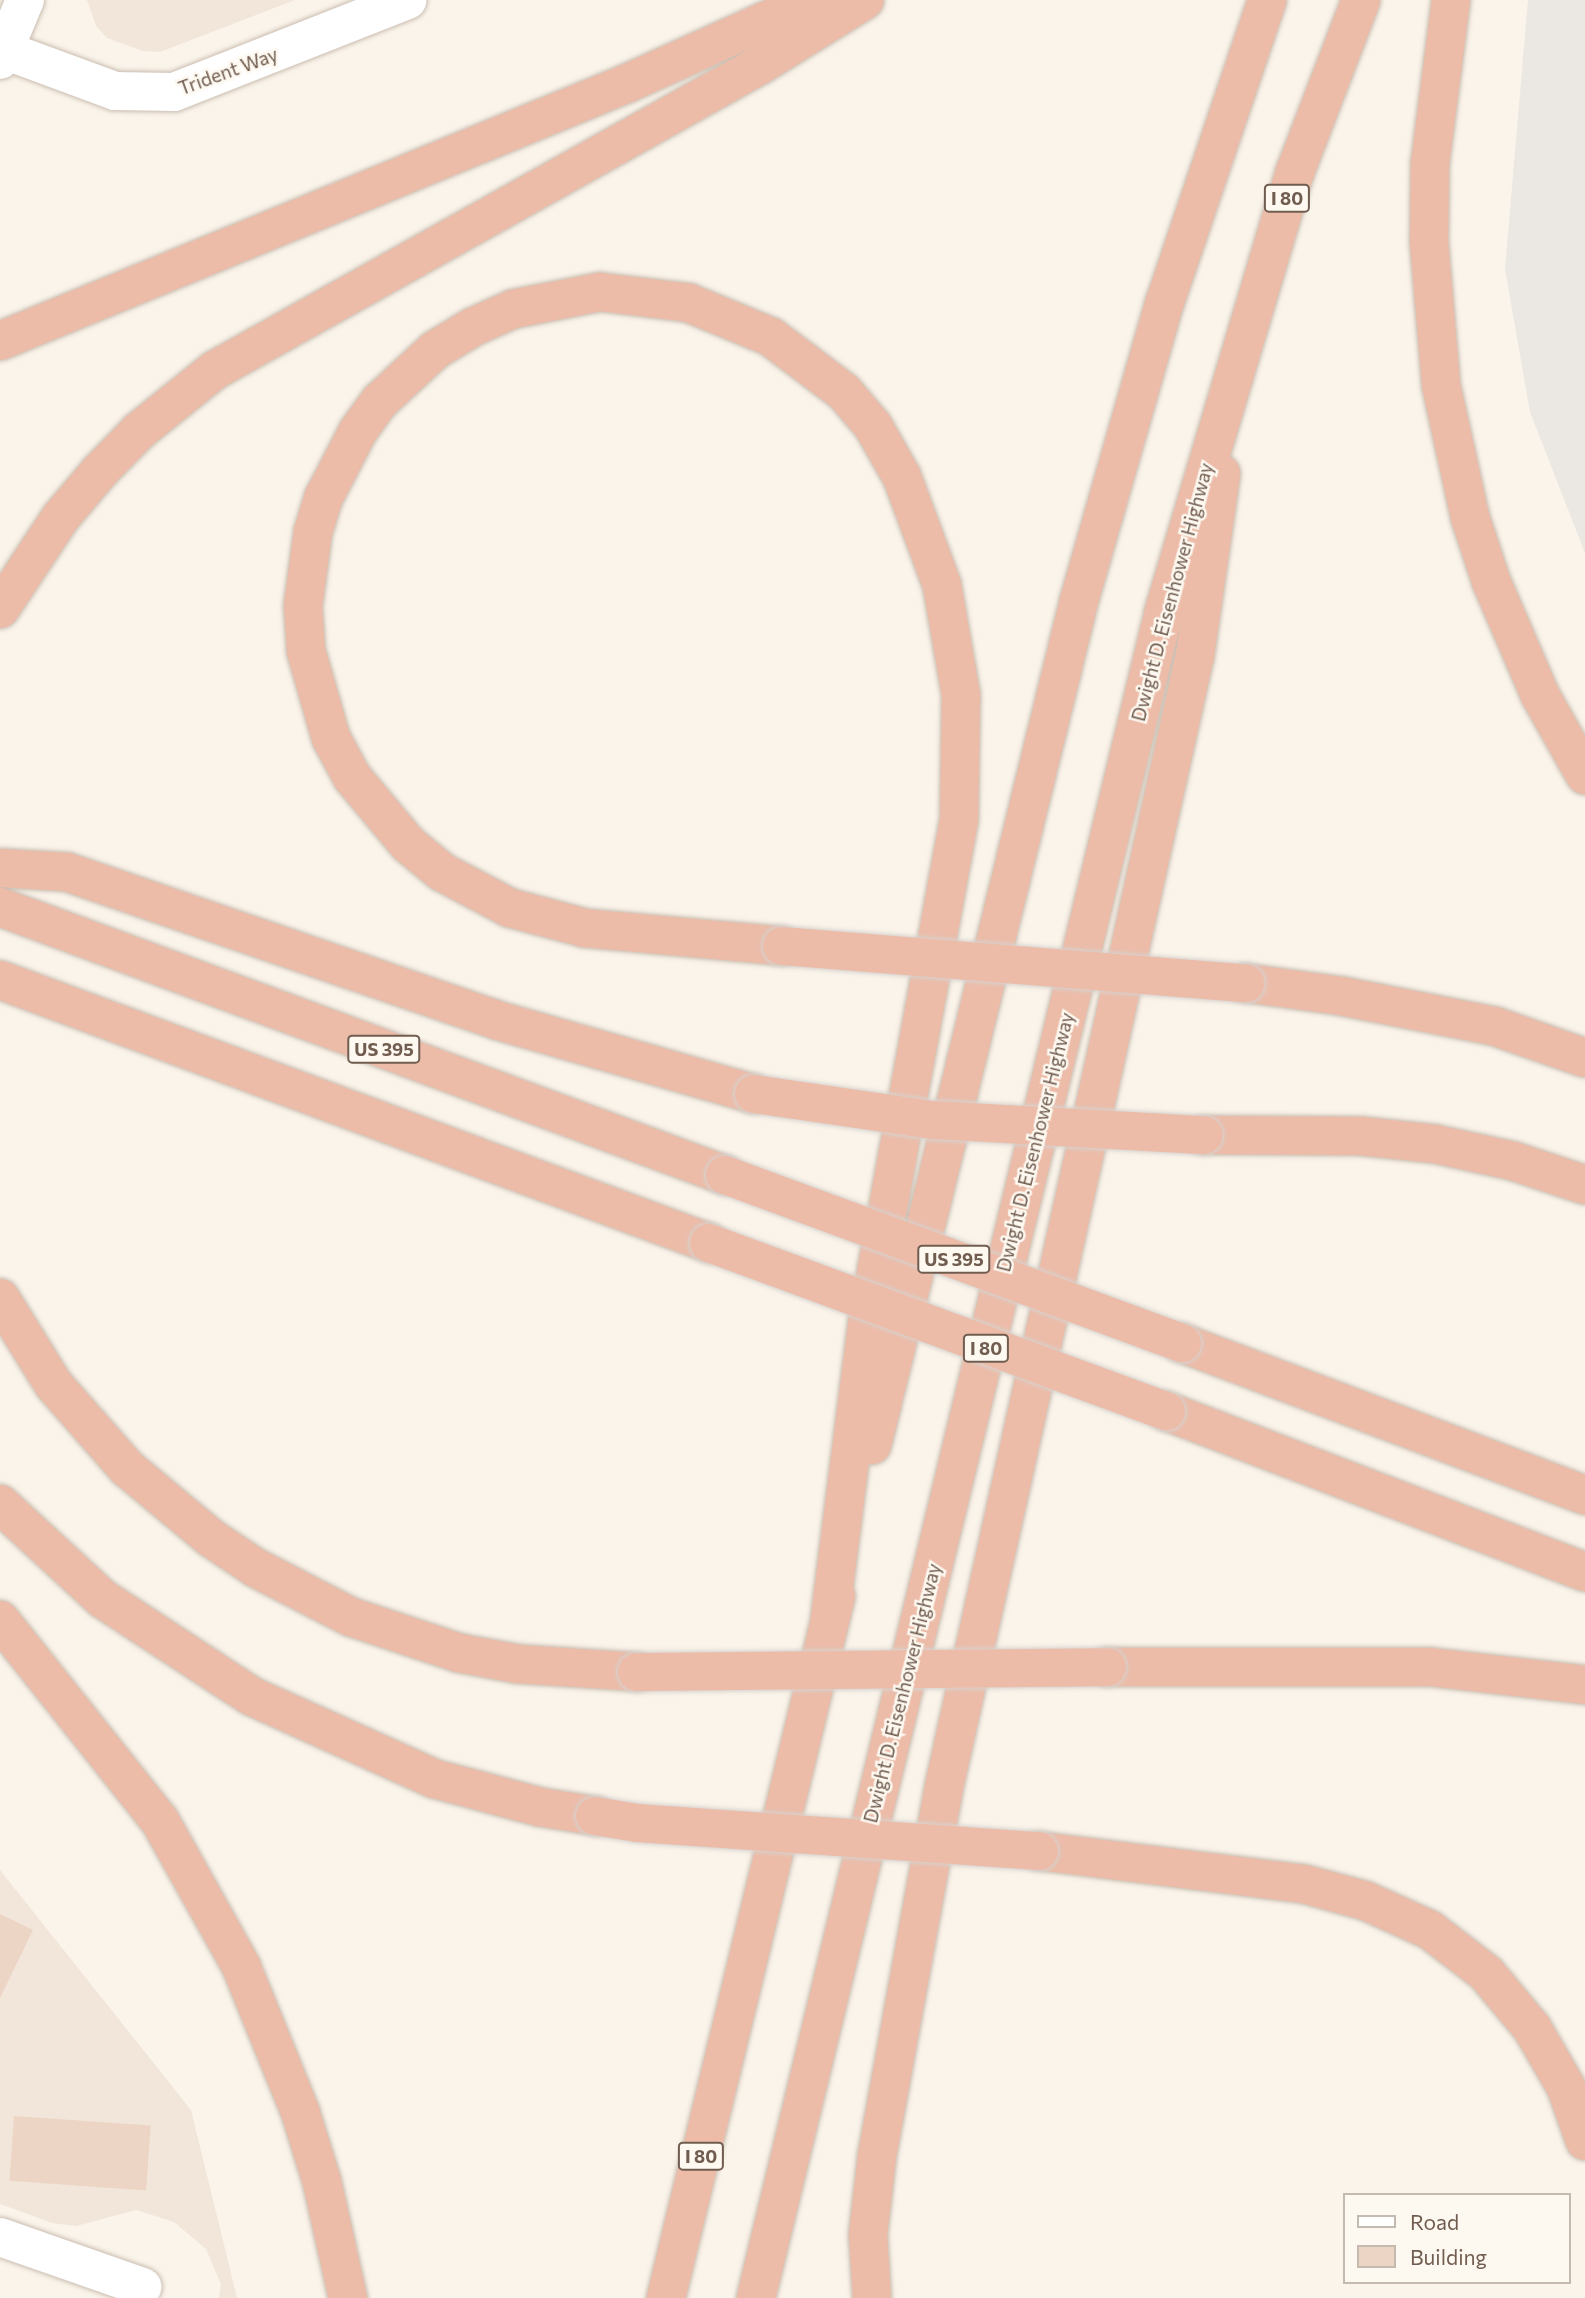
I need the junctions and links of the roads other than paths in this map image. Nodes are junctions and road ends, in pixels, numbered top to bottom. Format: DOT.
graph roads {
  1 [pos="25,0"];
  2 [pos="408,0"];
  3 [pos="812,0"];
  4 [pos="865,0"];
  5 [pos="1267,0"];
  6 [pos="1360,0"];
  7 [pos="1451,0"];
  8 [pos="2,55"];
  9 [pos="9,338"];
  10 [pos="1223,400"];
  11 [pos="0,609"];
  12 [pos="1585,775"];
  13 [pos="0,868"];
  14 [pos="0,907"];
  15 [pos="15,986"];
  16 [pos="1585,1058"];
  17 [pos="1585,1185"];
  18 [pos="0,1298"];
  19 [pos="1585,1495"];
  20 [pos="0,1504"];
  21 [pos="1585,1572"];
  22 [pos="830,1619"];
  23 [pos="0,1620"];
  24 [pos="1585,1685"];
  25 [pos="1585,2141"];
  26 [pos="0,2237"];
  27 [pos="143,2287"];
  28 [pos="348,2298"];
  29 [pos="666,2298"];
  30 [pos="756,2298"];
  31 [pos="872,2298"];
  1 -- 8 [label="street"];
  2 -- 8 [label="street, Trident Way"];
  3 -- 9 [label="highway"];
  4 -- 11 [label="highway"];
  5 -- 22 [label="highway, I 80"];
  6 -- 10 [label="highway, Dwight D. Eisenhower Highway / I 80"];
  7 -- 12 [label="highway"];
  10 -- 30 [label="highway, Dwight D. Eisenhower Highway / I 80"];
  10 -- 31 [label="highway"];
  13 -- 17 [label="highway, bridge"];
  14 -- 19 [label="highway, US 395, bridge"];
  15 -- 21 [label="highway, bridge"];
  16 -- 22 [label="highway, bridge"];
  18 -- 24 [label="highway, bridge"];
  20 -- 25 [label="highway, bridge"];
  22 -- 29 [label="highway, I 80"];
  23 -- 28 [label="highway"];
  26 -- 27 [label="street"];
}
